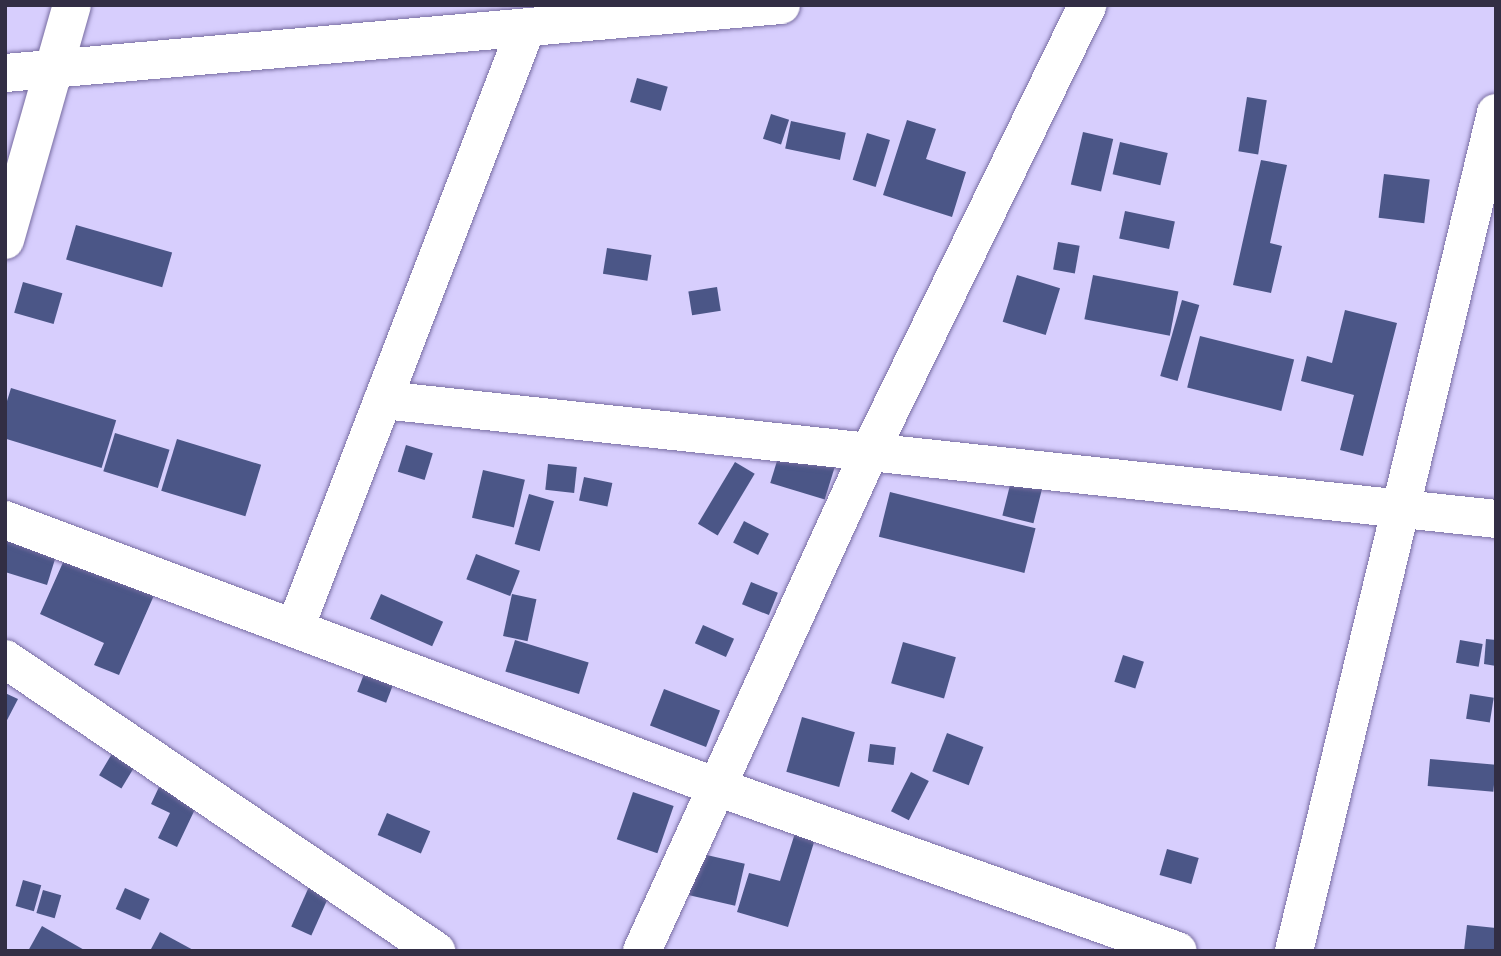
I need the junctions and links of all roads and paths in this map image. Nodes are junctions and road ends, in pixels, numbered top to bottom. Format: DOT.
graph roads {
  1 [pos="72,5"];
  2 [pos="781,5"];
  3 [pos="1088,5"];
  4 [pos="645,12"];
  5 [pos="525,31"];
  6 [pos="53,68"];
  7 [pos="5,73"];
  8 [pos="1496,113"];
  9 [pos="1485,210"];
  10 [pos="5,240"];
  11 [pos="383,400"];
  12 [pos="871,449"];
  13 [pos="1404,510"];
  14 [pos="1496,519"];
  15 [pos="5,520"];
  16 [pos="295,628"];
  17 [pos="5,659"];
  18 [pos="717,787"];
  19 [pos="436,951"];
  20 [pos="642,951"];
  21 [pos="1178,951"];
  22 [pos="1294,951"];
  1 -- 6 [label="street"];
  2 -- 4 [label="street"];
  3 -- 12 [label="street"];
  4 -- 5 [label="street"];
  5 -- 6 [label="street"];
  5 -- 11 [label="street"];
  6 -- 7 [label="street"];
  6 -- 10 [label="street"];
  8 -- 9 [label="street"];
  9 -- 13 [label="street"];
  11 -- 12 [label="street"];
  11 -- 16 [label="street"];
  12 -- 13 [label="street"];
  12 -- 18 [label="street"];
  13 -- 14 [label="street"];
  13 -- 22 [label="street"];
  15 -- 16 [label="street"];
  16 -- 18 [label="street"];
  17 -- 19 [label="street"];
  18 -- 20 [label="street"];
  18 -- 21 [label="street"];
}
